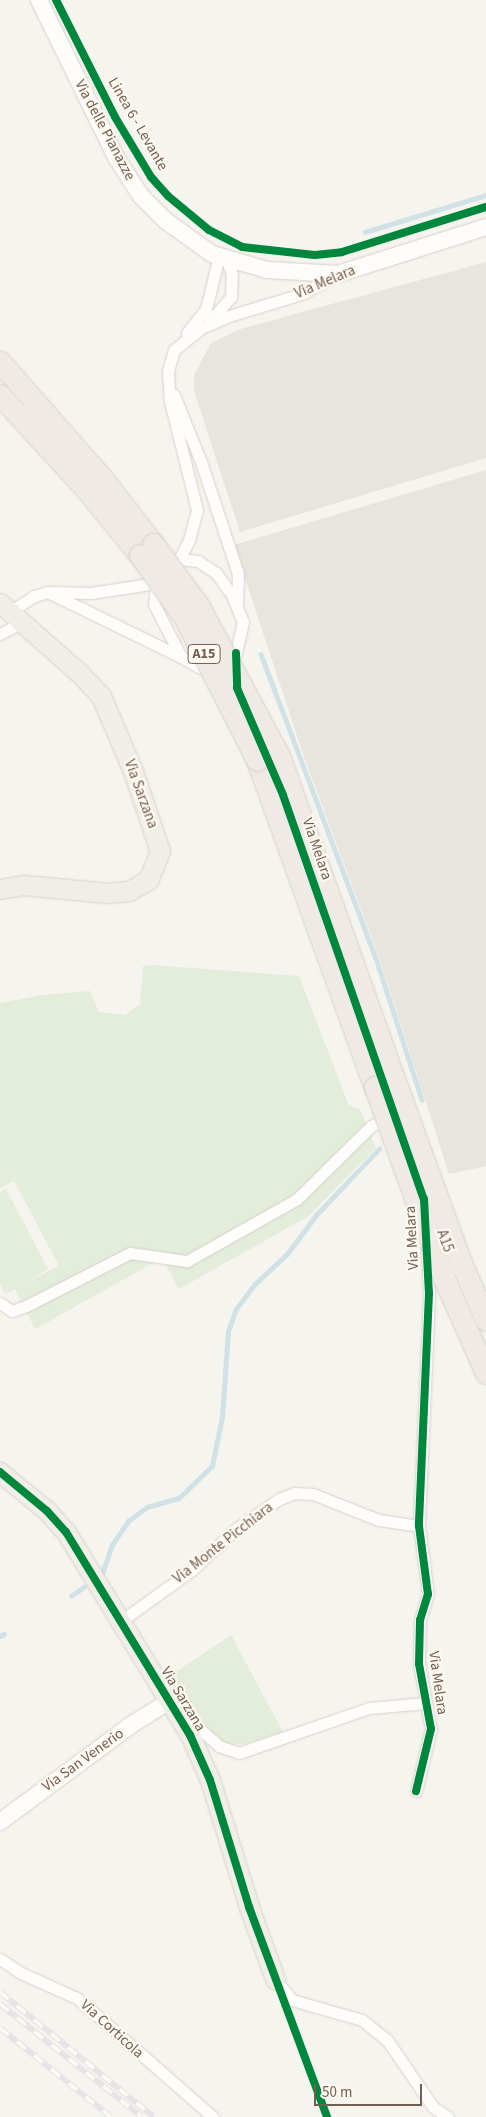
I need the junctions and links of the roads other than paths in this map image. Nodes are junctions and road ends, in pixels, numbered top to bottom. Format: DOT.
graph roads {
  1 [pos="39,0"];
  2 [pos="486,227"];
  3 [pos="223,257"];
  4 [pos="338,274"];
  5 [pos="201,328"];
  6 [pos="180,343"];
  7 [pos="0,362"];
  8 [pos="169,383"];
  9 [pos="0,395"];
  10 [pos="94,484"];
  11 [pos="147,550"];
  12 [pos="179,559"];
  13 [pos="156,583"];
  14 [pos="48,592"];
  15 [pos="237,608"];
  16 [pos="10,613"];
  17 [pos="0,634"];
  18 [pos="236,653"];
  19 [pos="181,658"];
  20 [pos="199,667"];
  21 [pos="245,711"];
  22 [pos="0,890"];
  23 [pos="395,1115"];
  24 [pos="0,1303"];
  25 [pos="486,1320"];
  26 [pos="486,1373"];
  27 [pos="0,1472"];
  28 [pos="419,1526"];
  29 [pos="121,1621"];
  30 [pos="168,1702"];
  31 [pos="426,1704"];
  32 [pos="416,1791"];
  33 [pos="0,1822"];
  34 [pos="0,1959"];
  35 [pos="275,1979"];
  36 [pos="213,2117"];
  37 [pos="448,2117"];
  1 -- 3 [label="street, Via delle Pianazze"];
  2 -- 4 [label="street, Via Melara"];
  3 -- 4 [label="street, Via delle Pianazze"];
  3 -- 5 [label="street"];
  3 -- 6 [label="street"];
  4 -- 5 [label="street, Via Melara"];
  5 -- 6 [label="street, Via Melara"];
  6 -- 8 [label="street"];
  7 -- 10 [label="highway, A15"];
  8 -- 12 [label="street"];
  8 -- 15 [label="street"];
  9 -- 10 [label="highway, A15"];
  10 -- 11 [label="highway, A15 / A15"];
  11 -- 25 [label="highway, A15 / A15, bridge"];
  11 -- 26 [label="highway, A15 / A15, bridge"];
  12 -- 13 [label="street"];
  12 -- 15 [label="street"];
  13 -- 14 [label="street"];
  13 -- 19 [label="street"];
  14 -- 16 [label="street"];
  14 -- 19 [label="street"];
  15 -- 18 [label="street"];
  16 -- 17 [label="street"];
  16 -- 22 [label="main road, Via Sarzana"];
  18 -- 20 [label="street"];
  18 -- 21 [label="street, Via Melara"];
  19 -- 20 [label="street"];
  20 -- 21 [label="street, Via Melara"];
  21 -- 23 [label="street, Via Melara"];
  23 -- 24 [label="street"];
  23 -- 28 [label="street, Via Melara"];
  27 -- 29 [label="main road, Via Sarzana"];
  28 -- 29 [label="street, Via Monte Picchiara"];
  28 -- 31 [label="street, Via Melara"];
  29 -- 30 [label="main road, Via Sarzana"];
  30 -- 31 [label="street"];
  30 -- 33 [label="street, Via San Venerio"];
  30 -- 35 [label="main road, Via Sarzana"];
  31 -- 32 [label="street, Via Melara"];
  34 -- 36 [label="street, Via Corticola"];
  35 -- 37 [label="street"];
}
